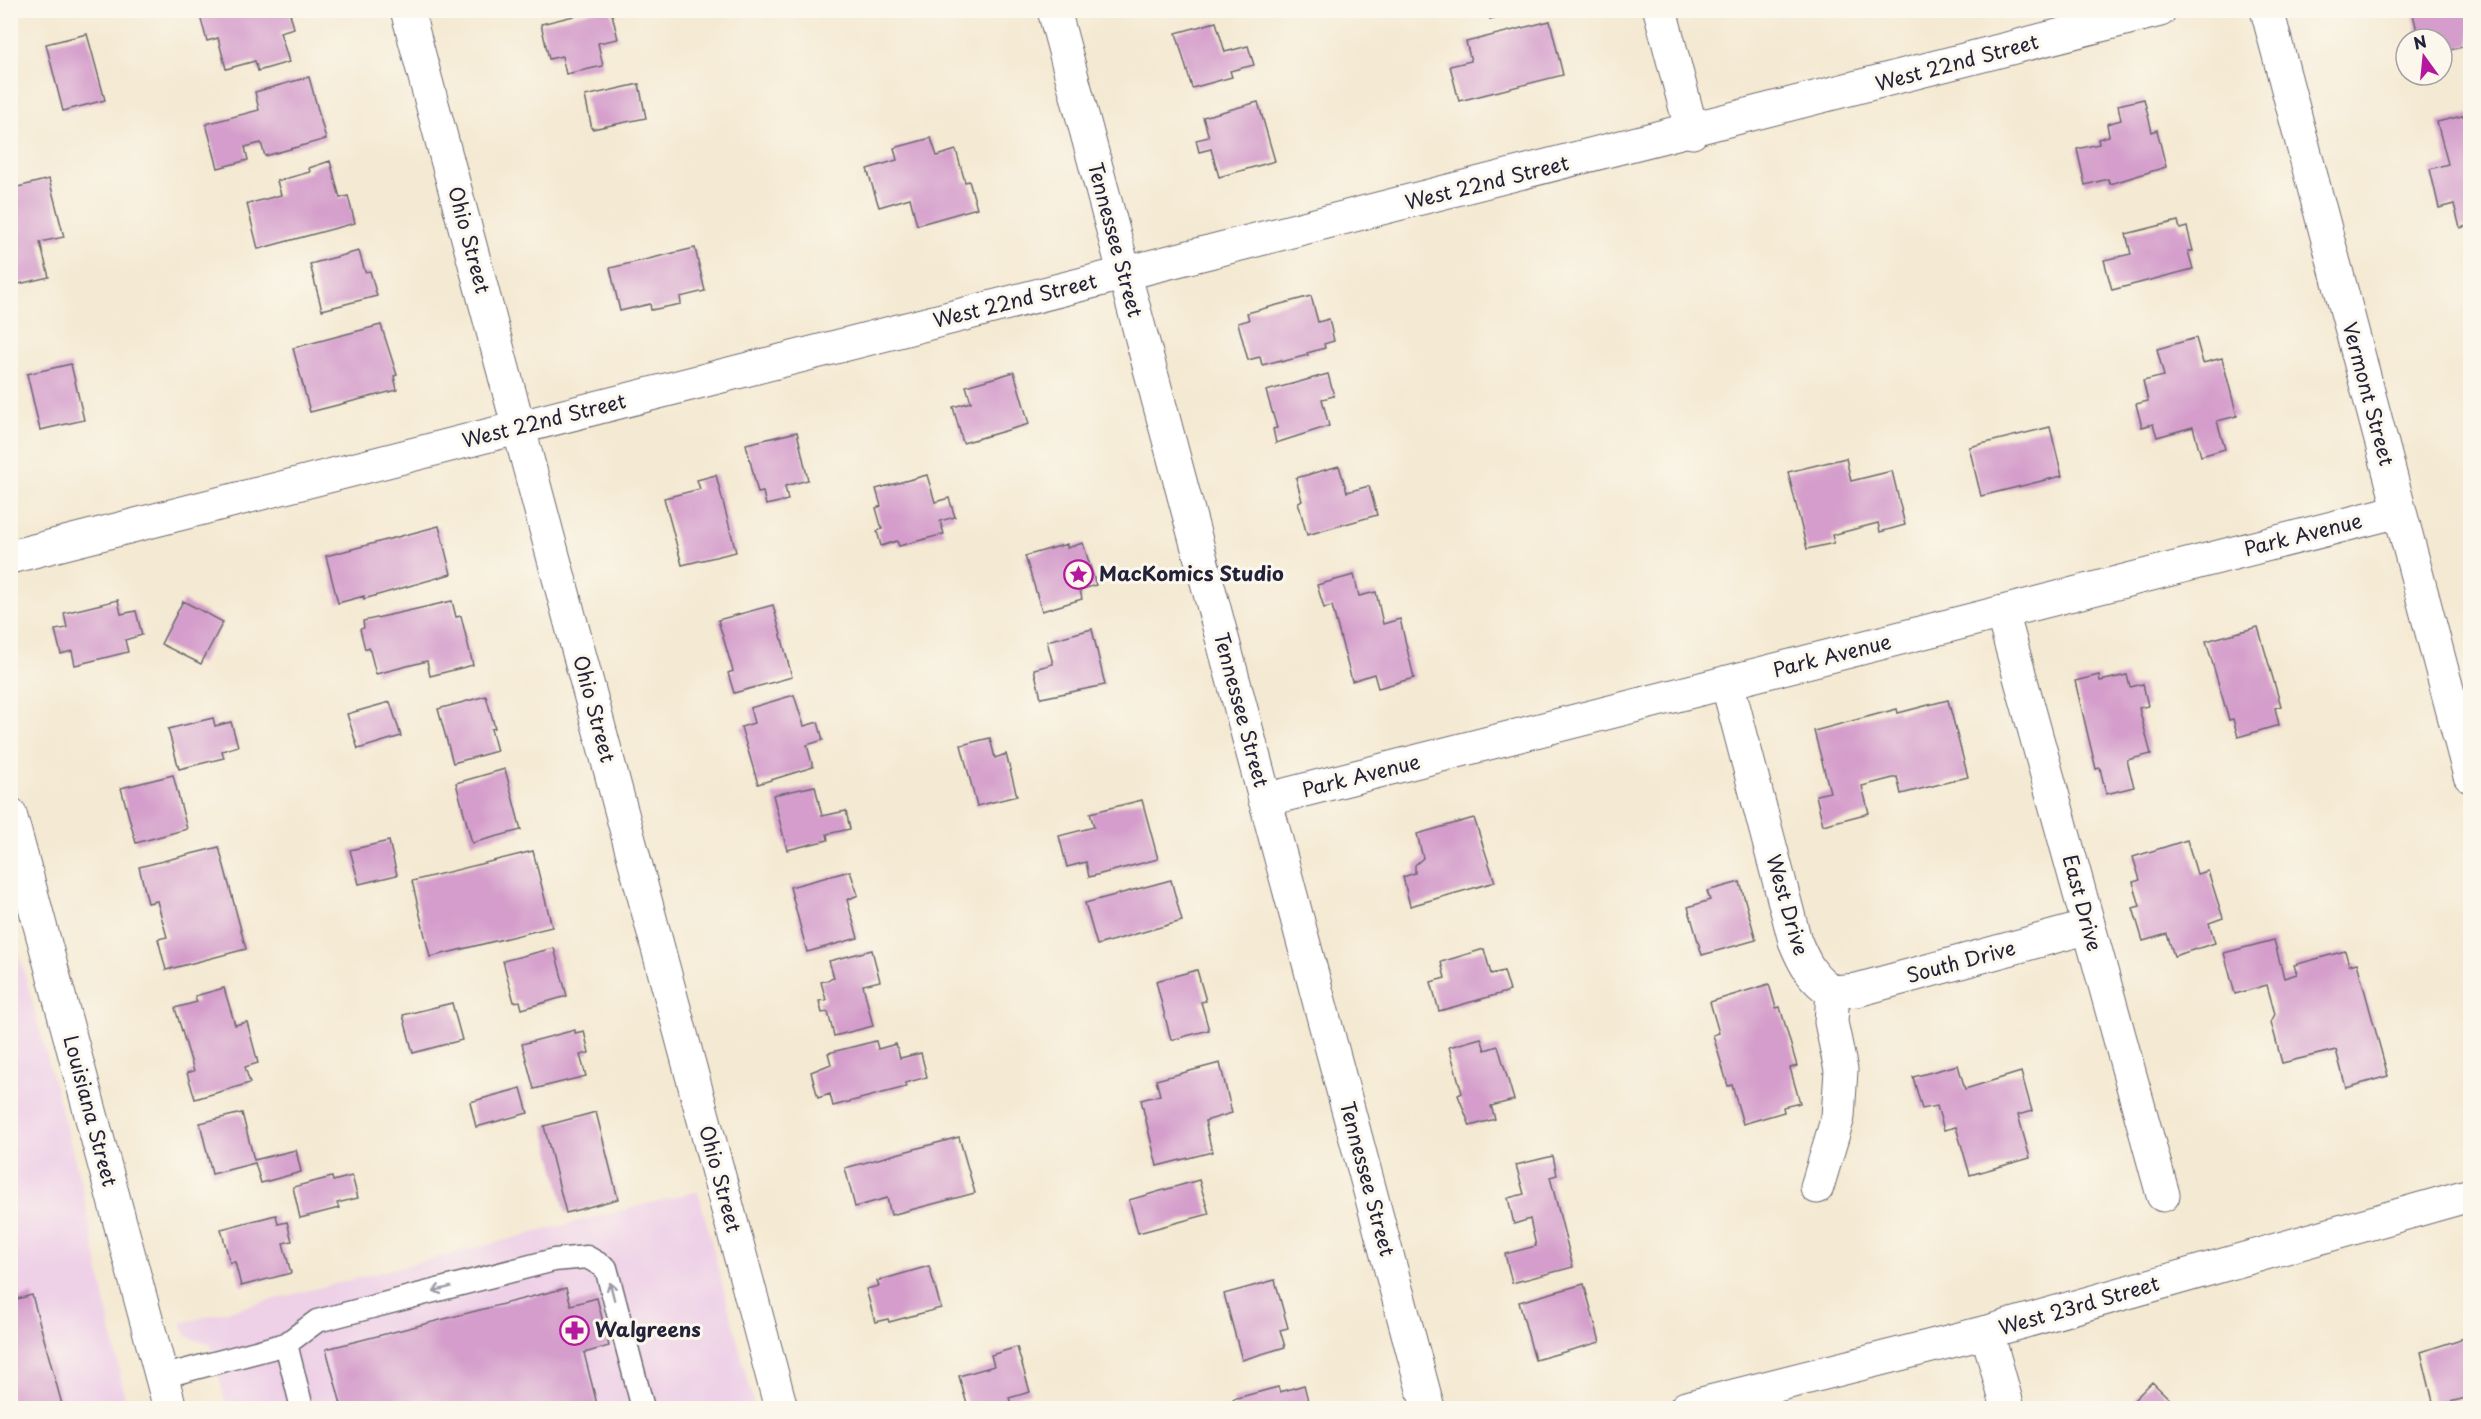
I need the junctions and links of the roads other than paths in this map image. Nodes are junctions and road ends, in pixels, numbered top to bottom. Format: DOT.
graph roads {
  1 [pos="407,10"];
  2 [pos="1054,10"];
  3 [pos="1660,10"];
  4 [pos="2160,10"];
  5 [pos="2267,10"];
  6 [pos="1692,132"];
  7 [pos="1124,274"];
  8 [pos="519,428"];
  9 [pos="2399,511"];
  10 [pos="10,557"];
  11 [pos="2002,612"];
  12 [pos="1727,682"];
  13 [pos="2470,776"];
  14 [pos="1265,800"];
  15 [pos="10,814"];
  16 [pos="2089,927"];
  17 [pos="1833,992"];
  18 [pos="1817,1187"];
  19 [pos="2163,1195"];
  20 [pos="2470,1195"];
  21 [pos="1987,1332"];
  22 [pos="286,1344"];
  23 [pos="163,1399"];
  24 [pos="302,1408"];
  25 [pos="643,1408"];
  26 [pos="781,1408"];
  27 [pos="1428,1408"];
  28 [pos="1686,1408"];
  29 [pos="2008,1408"];
  1 -- 8 [label="street, Ohio Street"];
  2 -- 7 [label="street, Tennessee Street"];
  3 -- 6 [label="street"];
  4 -- 6 [label="street, West 22nd Street"];
  5 -- 9 [label="street, Vermont Street"];
  6 -- 7 [label="street, West 22nd Street"];
  7 -- 8 [label="street, West 22nd Street"];
  7 -- 14 [label="street, Tennessee Street"];
  8 -- 10 [label="street, West 22nd Street"];
  8 -- 26 [label="street, Ohio Street"];
  9 -- 11 [label="street, Park Avenue"];
  9 -- 13 [label="street, Vermont Street"];
  11 -- 12 [label="street, Park Avenue"];
  11 -- 16 [label="street, East Drive"];
  12 -- 14 [label="street, Park Avenue"];
  12 -- 17 [label="street, West Drive"];
  14 -- 27 [label="street, Tennessee Street"];
  15 -- 23 [label="street, Louisiana Street"];
  16 -- 17 [label="street, South Drive"];
  16 -- 19 [label="street, East Drive"];
  17 -- 18 [label="street"];
  20 -- 21 [label="street, West 23rd Street"];
  21 -- 28 [label="street, West 23rd Street"];
  21 -- 29 [label="street"];
  22 -- 23 [label="lane"];
  22 -- 24 [label="lane"];
  25 -- 22 [label="lane, one-way"];
}
